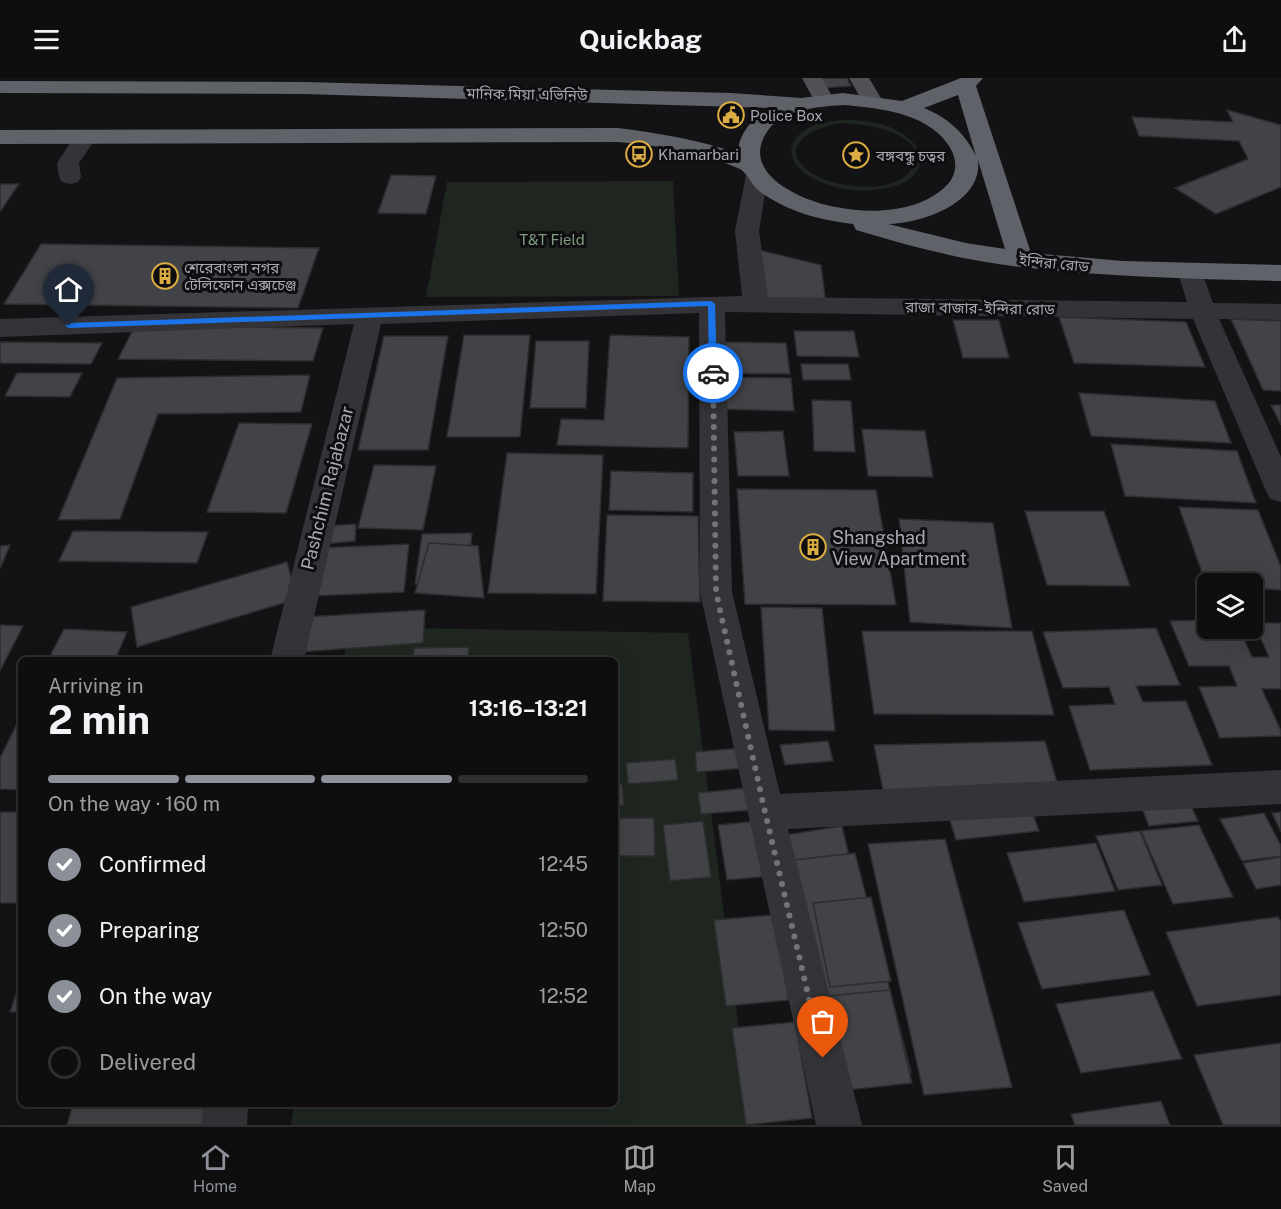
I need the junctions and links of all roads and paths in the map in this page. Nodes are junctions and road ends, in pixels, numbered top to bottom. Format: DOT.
graph roads {
  1 [pos="352,78"];
  2 [pos="812,78"];
  3 [pos="860,78"];
  4 [pos="969,81"];
  5 [pos="0,87"];
  6 [pos="304,88"];
  7 [pos="823,100"];
  8 [pos="870,100"];
  9 [pos="801,104"];
  10 [pos="903,108"];
  11 [pos="0,137"];
  12 [pos="85,138"];
  13 [pos="755,171"];
  14 [pos="70,177"];
  15 [pos="833,214"];
  16 [pos="1021,260"];
  17 [pos="1191,272"];
  18 [pos="1281,273"];
  19 [pos="711,304"];
  20 [pos="756,305"];
  21 [pos="1203,312"];
  22 [pos="1281,312"];
  23 [pos="369,317"];
  24 [pos="0,328"];
  25 [pos="1281,491"];
  26 [pos="288,657"];
  27 [pos="1281,786"];
  28 [pos="765,812"];
  29 [pos="226,1107"];
  30 [pos="224,1125"];
  31 [pos="838,1125"];
  1 -- 6 [label="highway"];
  2 -- 7 [label="main road"];
  3 -- 8 [label="main road"];
  4 -- 10 [label="highway"];
  4 -- 16 [label="highway"];
  5 -- 6 [label="highway, মানিক মিয়া এভিনিউ"];
  6 -- 9 [label="highway, মানিক মিয়া এভিনিউ"];
  7 -- 8 [label="highway"];
  7 -- 9 [label="highway"];
  8 -- 10 [label="highway"];
  9 -- 13 [label="highway"];
  10 -- 15 [label="highway"];
  11 -- 12 [label="highway"];
  12 -- 13 [label="highway"];
  12 -- 14 [label="street"];
  13 -- 15 [label="highway"];
  13 -- 20 [label="street"];
  15 -- 16 [label="highway, ইন্দিরা রোড"];
  16 -- 17 [label="highway, ইন্দিরা রোড"];
  17 -- 18 [label="highway, ইন্দিরা রোড"];
  17 -- 21 [label="street"];
  19 -- 20 [label="street, রাজা বাজার- ইন্দিরা রোড"];
  19 -- 23 [label="street, রাজা বাজার- ইন্দিরা রোড"];
  19 -- 28 [label="street"];
  20 -- 21 [label="street, রাজা বাজার- ইন্দিরা রোড"];
  21 -- 22 [label="street"];
  21 -- 25 [label="street"];
  23 -- 24 [label="street, রাজা বাজার- ইন্দিরা রোড"];
  23 -- 26 [label="street, Pashchim Rajabazar"];
  27 -- 28 [label="street"];
  28 -- 31 [label="street"];
  29 -- 30 [label="street"];
}
